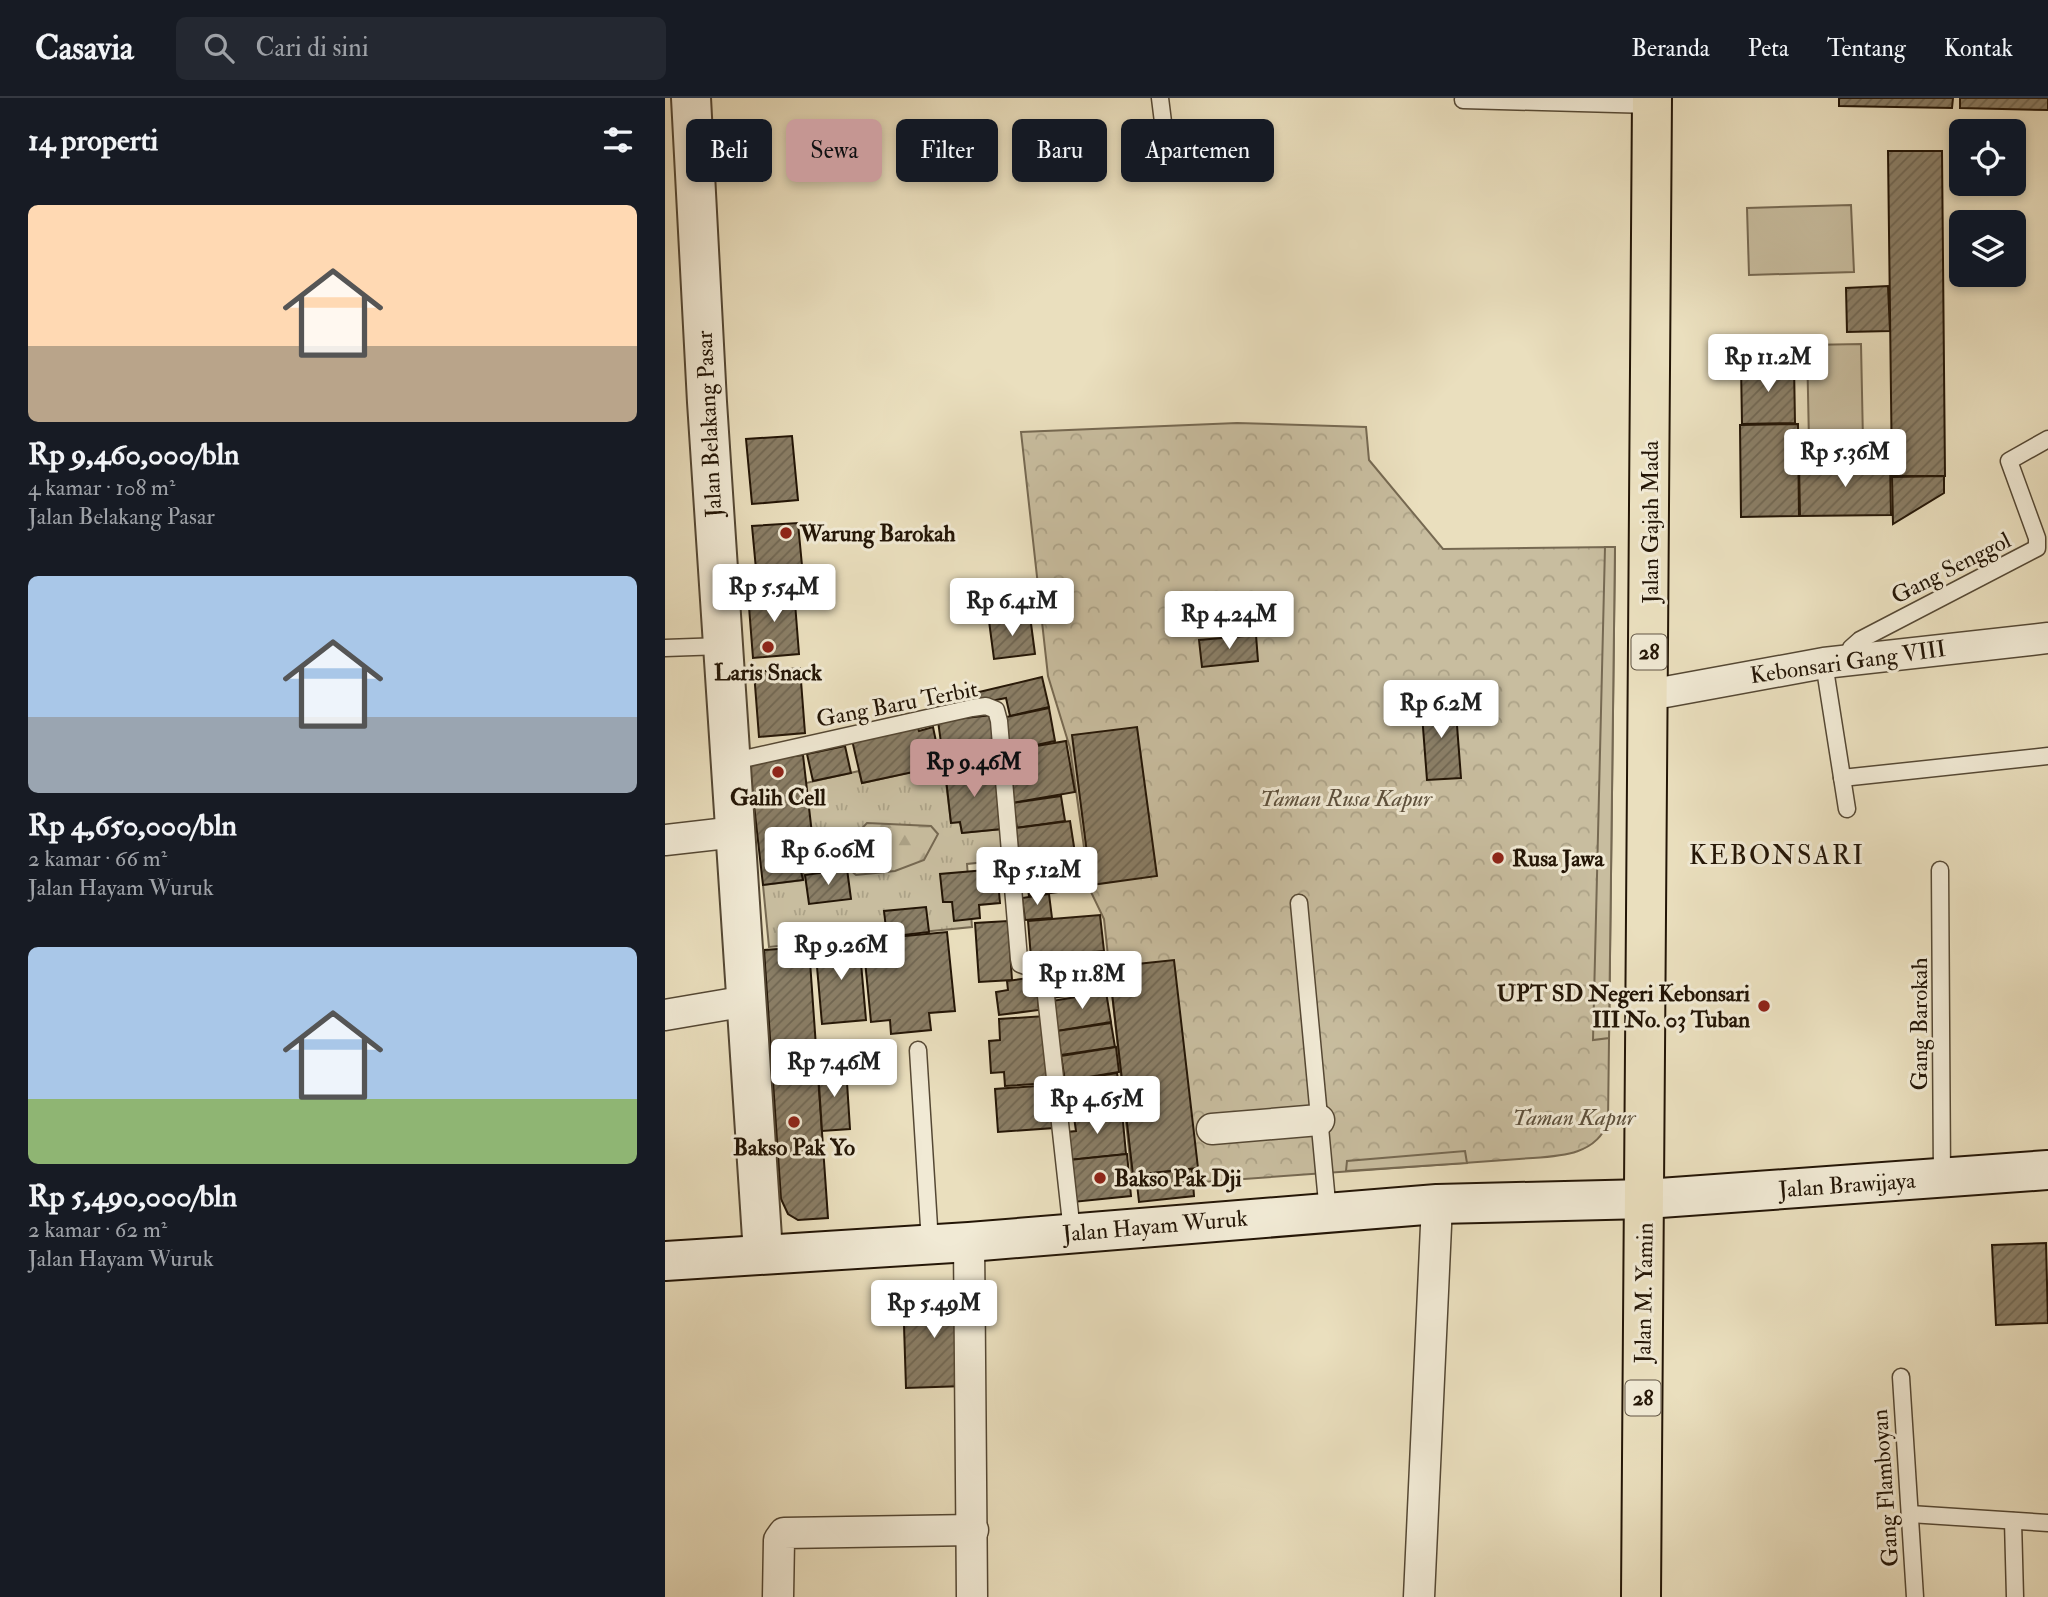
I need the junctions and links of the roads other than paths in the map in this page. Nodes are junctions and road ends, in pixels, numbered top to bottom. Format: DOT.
graph roads {
  1 [pos="691,98"];
  2 [pos="1160,98"];
  3 [pos="1463,100"];
  4 [pos="1652,102"];
  5 [pos="1163,119"];
  6 [pos="2048,439"];
  7 [pos="2048,638"];
  8 [pos="722,646"];
  9 [pos="665,648"];
  10 [pos="1836,662"];
  11 [pos="1649,695"];
  12 [pos="2048,756"];
  13 [pos="730,762"];
  14 [pos="1842,778"];
  15 [pos="1847,809"];
  16 [pos="737,832"];
  17 [pos="665,840"];
  18 [pos="1940,870"];
  19 [pos="1299,903"];
  20 [pos="747,1001"];
  21 [pos="665,1016"];
  22 [pos="918,1050"];
  23 [pos="1319,1120"];
  24 [pos="1212,1129"];
  25 [pos="2048,1170"];
  26 [pos="1943,1178"];
  27 [pos="1646,1199"];
  28 [pos="1437,1204"];
  29 [pos="1328,1213"];
  30 [pos="1072,1233"];
  31 [pos="969,1242"];
  32 [pos="930,1243"];
  33 [pos="763,1253"];
  34 [pos="665,1261"];
  35 [pos="1901,1377"];
  36 [pos="1910,1514"];
  37 [pos="2013,1521"];
  38 [pos="2048,1523"];
  39 [pos="973,1530"];
  40 [pos="778,1597"];
  41 [pos="972,1597"];
  42 [pos="1419,1597"];
  43 [pos="1641,1597"];
  44 [pos="1916,1597"];
  45 [pos="2015,1597"];
  1 -- 8 [label="main road, Jalan Belakang Pasar"];
  2 -- 5 [label="lane"];
  3 -- 4 [label="lane"];
  4 -- 11 [label="highway, Jalan Gajah Mada / 28"];
  6 -- 10 [label="lane, Gang Senggol"];
  7 -- 10 [label="street, Kebonsari Gang VIII"];
  8 -- 9 [label="lane"];
  8 -- 13 [label="main road, Jalan Belakang Pasar"];
  10 -- 11 [label="street, Kebonsari Gang VIII"];
  10 -- 14 [label="lane"];
  11 -- 27 [label="highway, Jalan Gajah Mada / 28"];
  12 -- 14 [label="lane"];
  13 -- 16 [label="main road, Jalan Belakang Pasar"];
  13 -- 30 [label="lane, Gang Baru Terbit"];
  14 -- 15 [label="lane"];
  16 -- 17 [label="street"];
  16 -- 20 [label="main road, Jalan Belakang Pasar"];
  18 -- 26 [label="lane, Gang Barokah"];
  19 -- 23 [label="lane"];
  20 -- 21 [label="street"];
  20 -- 33 [label="main road, Jalan Belakang Pasar"];
  22 -- 32 [label="lane"];
  23 -- 24 [label="street"];
  23 -- 29 [label="lane"];
  25 -- 26 [label="main road, Jalan Brawijaya"];
  26 -- 27 [label="main road, Jalan Brawijaya"];
  27 -- 28 [label="main road, Jalan Hayam Wuruk"];
  27 -- 43 [label="highway, Jalan M. Yamin / 28"];
  28 -- 29 [label="main road, Jalan Hayam Wuruk"];
  28 -- 42 [label="street"];
  29 -- 30 [label="main road, Jalan Hayam Wuruk"];
  30 -- 31 [label="main road, Jalan Hayam Wuruk"];
  31 -- 32 [label="main road, Jalan Hayam Wuruk"];
  31 -- 39 [label="street"];
  32 -- 33 [label="main road, Jalan Hayam Wuruk"];
  33 -- 34 [label="main road, Jalan Hayam Wuruk"];
  35 -- 36 [label="lane, Gang Flamboyan"];
  36 -- 37 [label="lane"];
  36 -- 44 [label="lane, Gang Flamboyan"];
  37 -- 38 [label="lane"];
  37 -- 45 [label="lane"];
  39 -- 40 [label="street"];
  39 -- 41 [label="street"];
}
